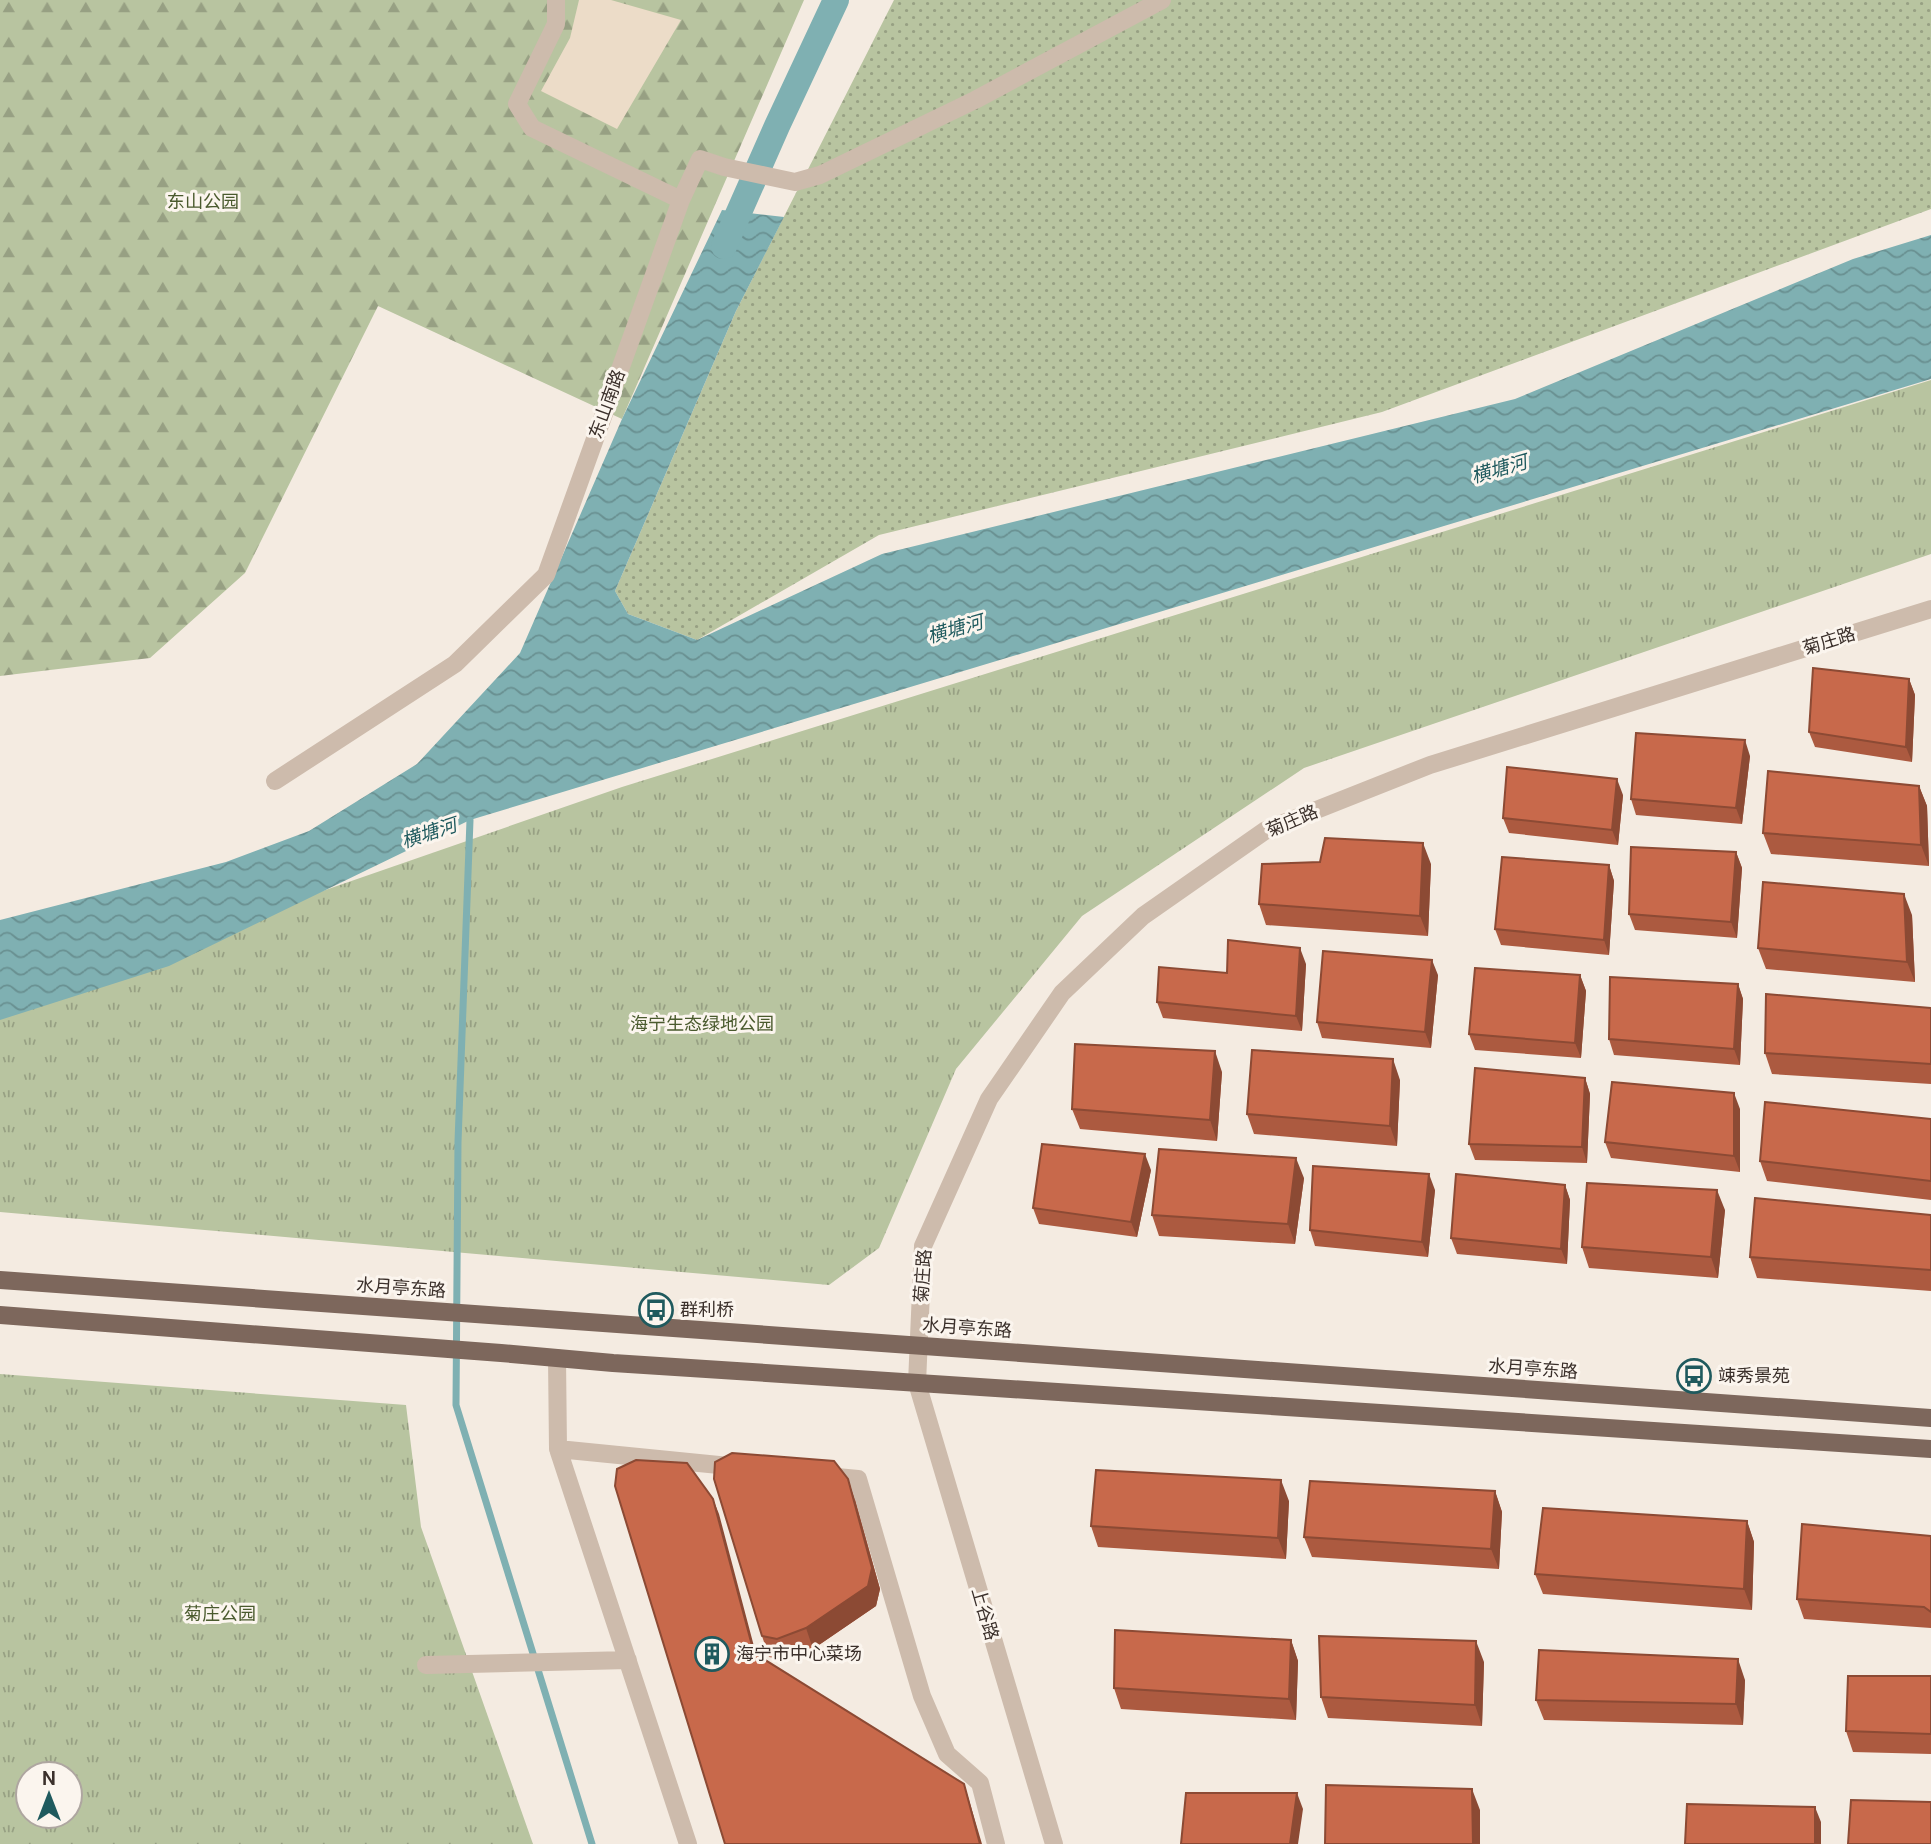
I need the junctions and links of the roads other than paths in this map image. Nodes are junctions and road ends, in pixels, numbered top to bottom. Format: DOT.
graph roads {
  1 [pos="556,0"];
  2 [pos="1162,0"];
  3 [pos="681,200"];
  4 [pos="1931,609"];
  5 [pos="275,781"];
  6 [pos="0,1280"];
  7 [pos="0,1315"];
  8 [pos="919,1346"];
  9 [pos="557,1358"];
  10 [pos="917,1383"];
  11 [pos="1931,1418"];
  12 [pos="558,1449"];
  13 [pos="1931,1449"];
  14 [pos="763,1470"];
  15 [pos="804,1474"];
  16 [pos="628,1660"];
  17 [pos="426,1665"];
  18 [pos="688,1844"];
  19 [pos="996,1844"];
  20 [pos="1054,1844"];
  1 -- 3 [label="street"];
  2 -- 3 [label="street, 东山南路"];
  3 -- 5 [label="street, 东山南路"];
  4 -- 8 [label="street, 菊庄路"];
  6 -- 8 [label="main road, 水月亭东路"];
  7 -- 9 [label="main road"];
  8 -- 10 [label="street, 菊庄路"];
  8 -- 11 [label="main road, 水月亭东路"];
  9 -- 10 [label="main road"];
  9 -- 12 [label="street"];
  10 -- 13 [label="main road"];
  10 -- 20 [label="street, 上谷路"];
  12 -- 14 [label="street"];
  12 -- 16 [label="street"];
  15 -- 19 [label="street"];
  16 -- 17 [label="street"];
  16 -- 18 [label="street"];
}
